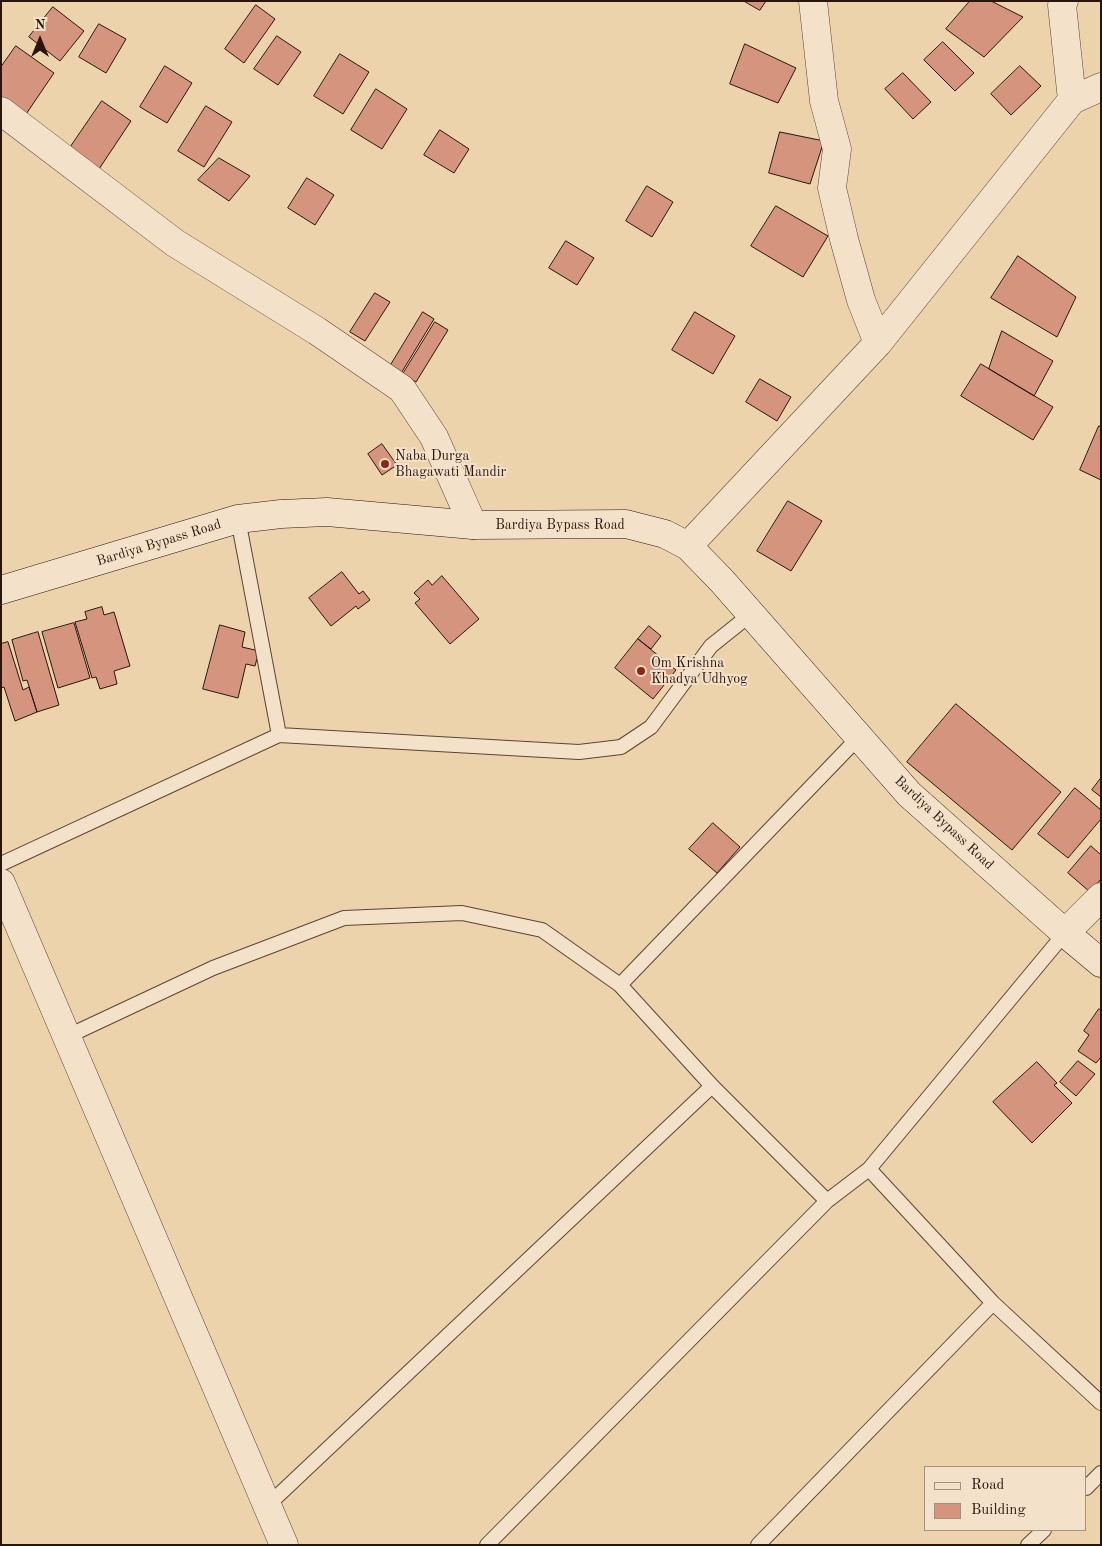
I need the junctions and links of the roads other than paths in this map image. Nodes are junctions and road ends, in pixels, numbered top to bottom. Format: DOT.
graph roads {
  1 [pos="813,1"];
  2 [pos="1064,1"];
  3 [pos="1101,88"];
  4 [pos="1072,100"];
  5 [pos="1,111"];
  6 [pos="878,343"];
  7 [pos="238,519"];
  8 [pos="473,525"];
  9 [pos="688,546"];
  10 [pos="1,590"];
  11 [pos="751,614"];
  12 [pos="280,735"];
  13 [pos="859,737"];
  14 [pos="1,864"];
  15 [pos="1,883"];
  16 [pos="1101,896"];
  17 [pos="1065,933"];
  18 [pos="1101,963"];
  19 [pos="620,985"];
  20 [pos="66,1037"];
  21 [pos="712,1086"];
  22 [pos="869,1169"];
  23 [pos="827,1201"];
  24 [pos="992,1303"];
  25 [pos="1101,1403"];
  26 [pos="1101,1473"];
  27 [pos="1087,1487"];
  28 [pos="267,1506"];
  29 [pos="1043,1531"];
  30 [pos="284,1545"];
  31 [pos="487,1545"];
  32 [pos="758,1545"];
  33 [pos="1028,1545"];
  1 -- 6 [label="street"];
  2 -- 4 [label="street"];
  3 -- 4 [label="street"];
  4 -- 6 [label="street"];
  5 -- 8 [label="street"];
  6 -- 9 [label="street"];
  7 -- 8 [label="street, Bardiya Bypass Road"];
  7 -- 10 [label="street, Bardiya Bypass Road"];
  7 -- 12 [label="lane"];
  8 -- 9 [label="street, Bardiya Bypass Road"];
  9 -- 11 [label="street, Bardiya Bypass Road"];
  11 -- 12 [label="lane"];
  11 -- 13 [label="street, Bardiya Bypass Road"];
  12 -- 14 [label="lane"];
  13 -- 17 [label="street, Bardiya Bypass Road"];
  13 -- 19 [label="lane"];
  15 -- 20 [label="street"];
  16 -- 17 [label="street"];
  17 -- 18 [label="street, Bardiya Bypass Road"];
  17 -- 22 [label="lane"];
  19 -- 20 [label="lane"];
  19 -- 21 [label="lane"];
  20 -- 28 [label="street"];
  21 -- 23 [label="lane"];
  21 -- 28 [label="lane"];
  22 -- 23 [label="lane"];
  22 -- 24 [label="lane"];
  23 -- 31 [label="lane"];
  24 -- 25 [label="lane"];
  24 -- 32 [label="lane"];
  26 -- 27 [label="lane"];
  28 -- 30 [label="street"];
  29 -- 33 [label="lane"];
}
